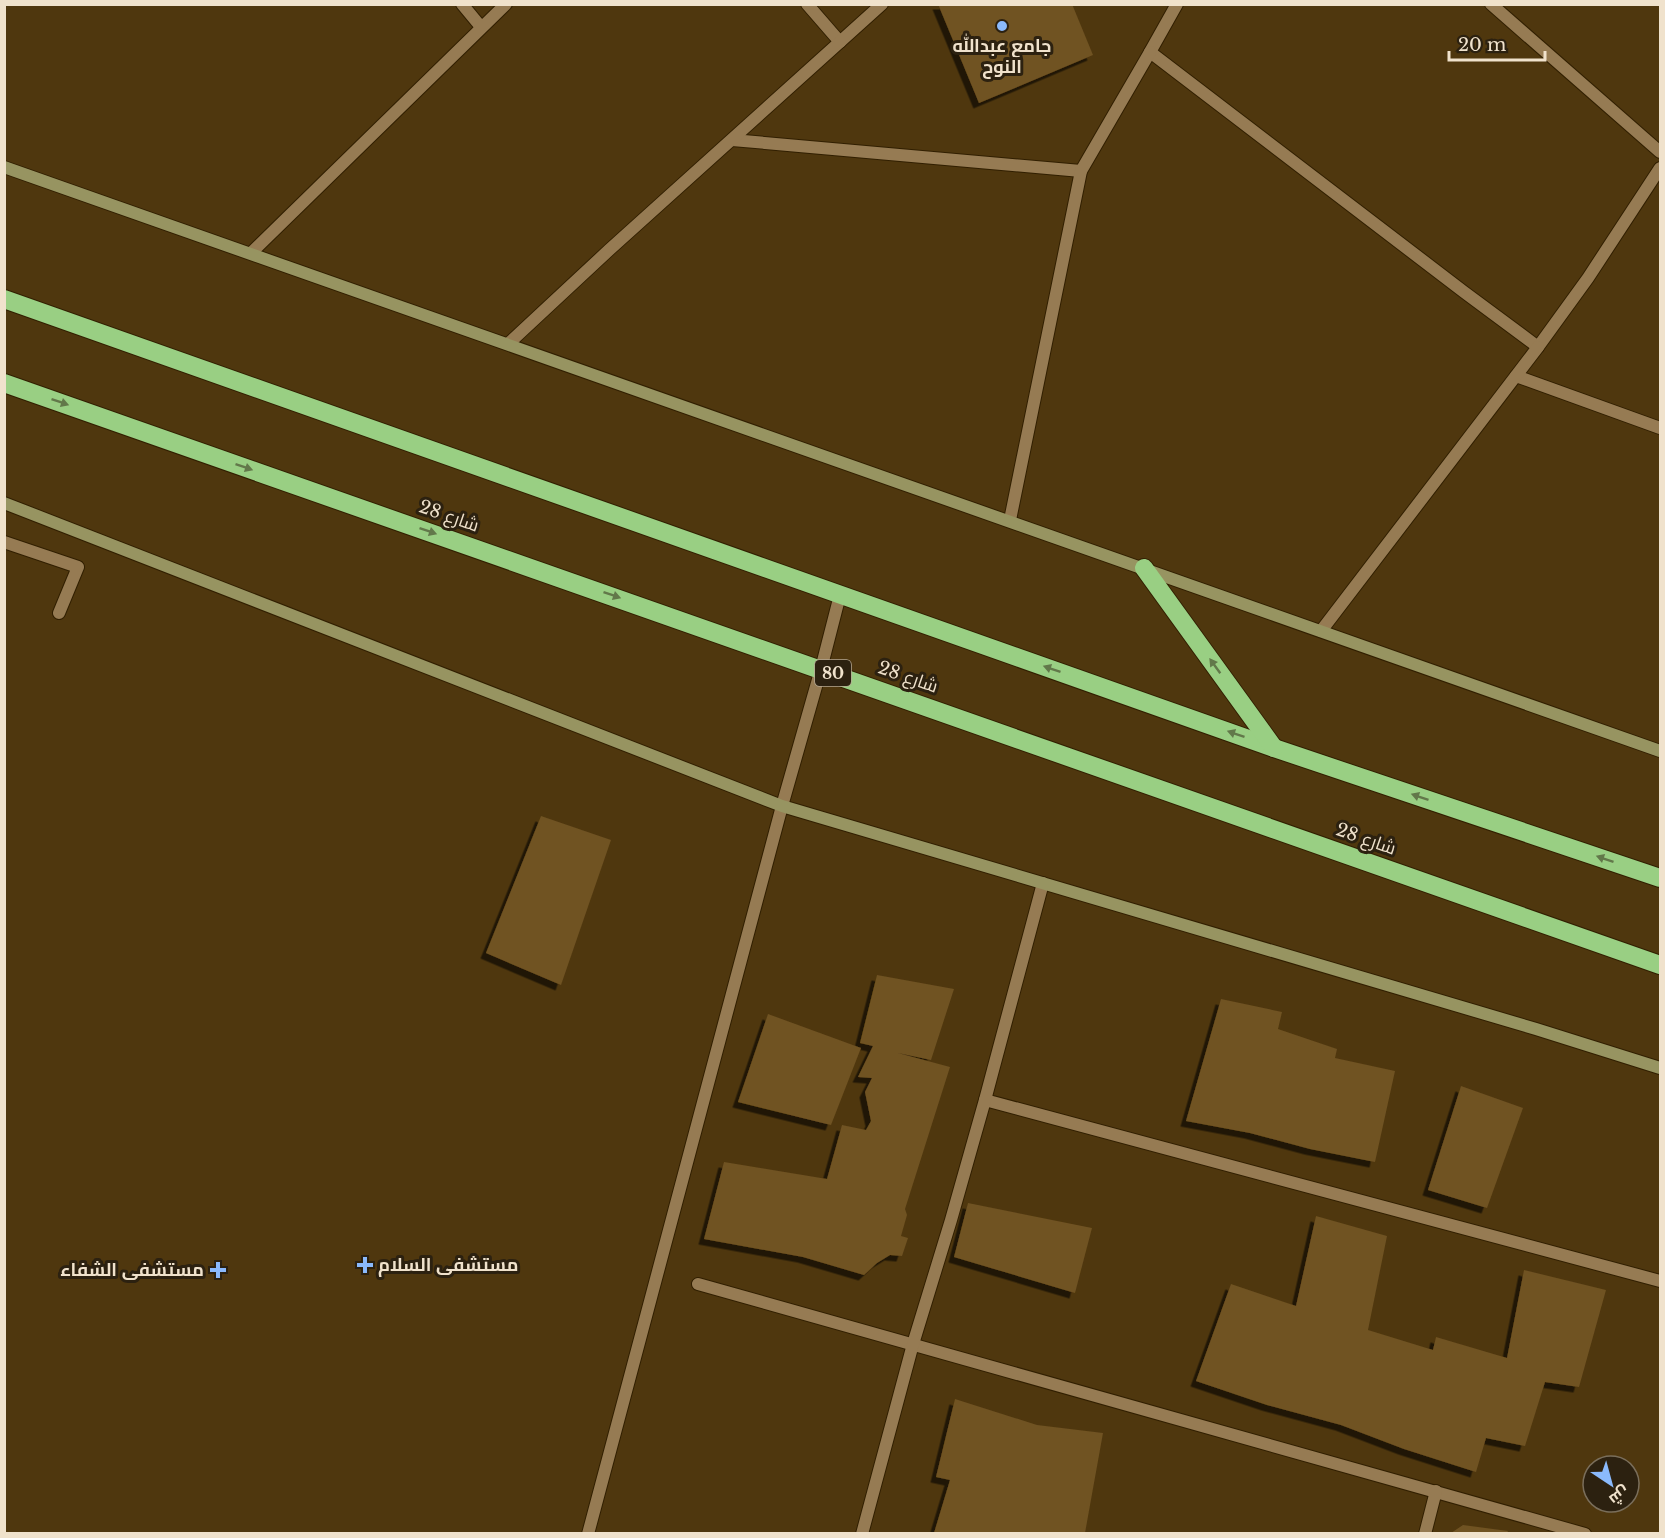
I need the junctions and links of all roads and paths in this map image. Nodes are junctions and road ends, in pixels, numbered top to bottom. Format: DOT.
graph roads {
  1 [pos="462,4"];
  2 [pos="506,4"];
  3 [pos="807,4"];
  4 [pos="882,4"];
  5 [pos="1177,4"];
  6 [pos="1491,4"];
  7 [pos="481,27"];
  8 [pos="840,42"];
  9 [pos="1150,52"];
  10 [pos="732,140"];
  11 [pos="1660,152"];
  12 [pos="4,167"];
  13 [pos="1660,168"];
  14 [pos="1081,171"];
  15 [pos="251,253"];
  16 [pos="4,299"];
  17 [pos="508,344"];
  18 [pos="1538,347"];
  19 [pos="1516,376"];
  20 [pos="4,383"];
  21 [pos="1660,428"];
  22 [pos="4,503"];
  23 [pos="1010,520"];
  24 [pos="4,542"];
  25 [pos="1144,568"];
  26 [pos="840,595"];
  27 [pos="59,613"];
  28 [pos="1321,631"];
  29 [pos="821,669"];
  30 [pos="1274,747"];
  31 [pos="1660,751"];
  32 [pos="782,806"];
  33 [pos="1660,878"];
  34 [pos="1042,883"];
  35 [pos="1660,965"];
  36 [pos="1660,1068"];
  37 [pos="985,1100"];
  38 [pos="1660,1281"];
  39 [pos="698,1284"];
  40 [pos="913,1344"];
  41 [pos="1436,1491"];
  42 [pos="588,1533"];
  43 [pos="862,1533"];
  44 [pos="1425,1533"];
  45 [pos="1586,1533"];
  1 -- 7 [label="street"];
  2 -- 7 [label="street"];
  3 -- 8 [label="street"];
  4 -- 8 [label="street"];
  5 -- 9 [label="street"];
  6 -- 11 [label="street"];
  7 -- 15 [label="street"];
  8 -- 10 [label="street"];
  9 -- 14 [label="street"];
  9 -- 18 [label="street"];
  10 -- 14 [label="street"];
  10 -- 17 [label="street"];
  12 -- 15 [label="main road"];
  13 -- 18 [label="street"];
  14 -- 23 [label="street"];
  15 -- 17 [label="main road"];
  16 -- 26 [label="highway"];
  17 -- 23 [label="main road"];
  18 -- 19 [label="street"];
  19 -- 21 [label="street"];
  19 -- 28 [label="street"];
  20 -- 29 [label="highway, شارع 28 / 80, one-way"];
  22 -- 32 [label="main road"];
  23 -- 25 [label="main road"];
  24 -- 27 [label="street"];
  25 -- 28 [label="main road"];
  30 -- 25 [label="highway, one-way"];
  26 -- 29 [label="street"];
  30 -- 26 [label="highway, one-way"];
  28 -- 31 [label="main road"];
  29 -- 32 [label="street"];
  29 -- 35 [label="highway, شارع 28 / 80"];
  33 -- 30 [label="highway, one-way"];
  32 -- 34 [label="main road"];
  32 -- 42 [label="street"];
  34 -- 36 [label="main road"];
  34 -- 37 [label="street"];
  37 -- 38 [label="street"];
  37 -- 40 [label="street"];
  39 -- 40 [label="street"];
  40 -- 41 [label="street"];
  40 -- 43 [label="street"];
  41 -- 44 [label="street"];
  41 -- 45 [label="street"];
}
